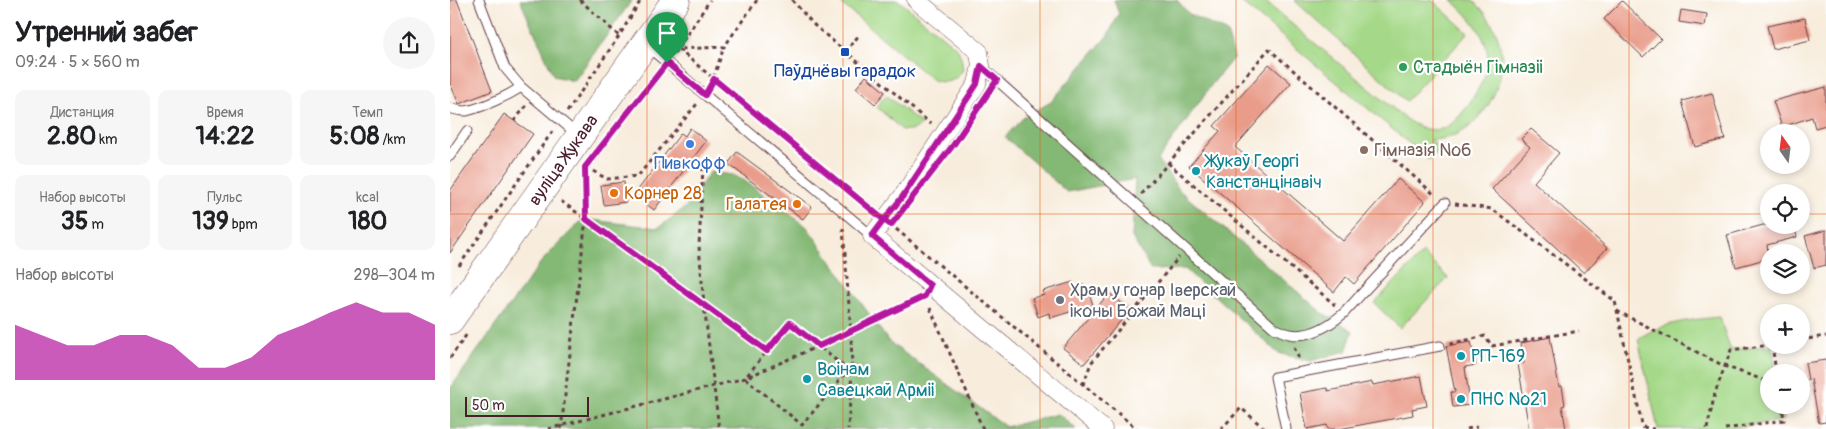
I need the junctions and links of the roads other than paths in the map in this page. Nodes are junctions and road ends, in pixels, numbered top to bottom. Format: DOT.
graph roads {
  1 [pos="479,0"];
  2 [pos="676,0"];
  3 [pos="916,0"];
  4 [pos="645,45"];
  5 [pos="981,66"];
  6 [pos="521,87"];
  7 [pos="450,108"];
  8 [pos="467,131"];
  9 [pos="584,139"];
  10 [pos="450,156"];
  11 [pos="1445,203"];
  12 [pos="872,236"];
  13 [pos="455,322"];
  14 [pos="1440,346"];
  15 [pos="1103,429"];
  16 [pos="1286,429"];
  1 -- 6 [label="lane"];
  2 -- 4 [label="main road, вуліца Жукава"];
  3 -- 5 [label="street"];
  4 -- 9 [label="main road, вуліца Жукава"];
  4 -- 12 [label="lane"];
  5 -- 11 [label="lane"];
  5 -- 12 [label="street"];
  6 -- 7 [label="lane"];
  6 -- 9 [label="lane"];
  8 -- 10 [label="lane"];
  9 -- 13 [label="main road, вуліца Жукава"];
  12 -- 15 [label="street"];
  14 -- 16 [label="lane"];
}
